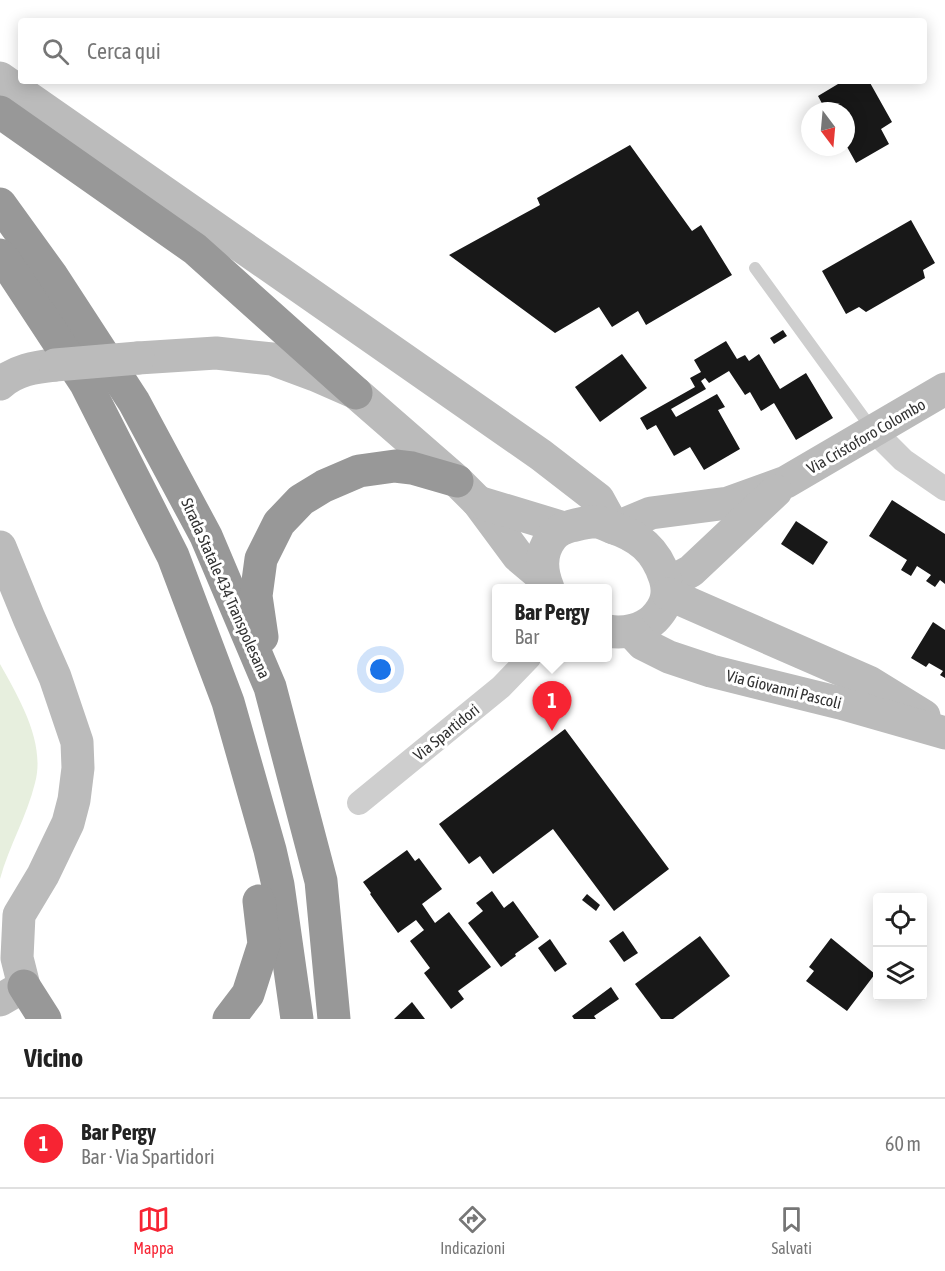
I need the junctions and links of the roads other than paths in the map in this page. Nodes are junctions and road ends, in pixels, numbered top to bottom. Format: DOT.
graph roads {
  1 [pos="0,78"];
  2 [pos="0,112"];
  3 [pos="0,204"];
  4 [pos="0,255"];
  5 [pos="754,268"];
  6 [pos="2,380"];
  7 [pos="945,389"];
  8 [pos="356,393"];
  9 [pos="874,431"];
  10 [pos="541,455"];
  11 [pos="786,482"];
  12 [pos="945,489"];
  13 [pos="468,491"];
  14 [pos="598,499"];
  15 [pos="651,513"];
  16 [pos="564,528"];
  17 [pos="615,528"];
  18 [pos="0,547"];
  19 [pos="173,556"];
  20 [pos="546,583"];
  21 [pos="668,589"];
  22 [pos="619,631"];
  23 [pos="524,662"];
  24 [pos="270,687"];
  25 [pos="945,731"];
  26 [pos="359,803"];
  27 [pos="12,993"];
  28 [pos="45,1019"];
  29 [pos="229,1019"];
  30 [pos="297,1019"];
  31 [pos="334,1019"];
  1 -- 10 [label="street"];
  2 -- 8 [label="highway"];
  3 -- 24 [label="highway, Strada Statale 434 Transpolesana"];
  4 -- 19 [label="highway"];
  5 -- 9 [label="lane"];
  6 -- 8 [label="street, bridge"];
  7 -- 9 [label="street, Via Cristoforo Colombo"];
  8 -- 13 [label="street"];
  9 -- 11 [label="street, Via Cristoforo Colombo"];
  9 -- 12 [label="street"];
  10 -- 14 [label="street"];
  10 -- 16 [label="street"];
  11 -- 15 [label="street, Via Cristoforo Colombo"];
  11 -- 21 [label="street, Via Cristoforo Colombo"];
  13 -- 16 [label="street"];
  13 -- 20 [label="street"];
  13 -- 24 [label="highway"];
  14 -- 15 [label="street"];
  14 -- 17 [label="street"];
  15 -- 17 [label="street, Via Cristoforo Colombo"];
  16 -- 17 [label="street"];
  16 -- 20 [label="street"];
  17 -- 21 [label="street"];
  18 -- 27 [label="street"];
  19 -- 29 [label="highway"];
  19 -- 30 [label="highway"];
  21 -- 22 [label="street"];
  21 -- 25 [label="street, Via Giovanni Pascoli"];
  22 -- 25 [label="street, Via Giovanni Pascoli"];
  23 -- 26 [label="street, Via Spartidori"];
  24 -- 31 [label="highway, Strada Statale 434 Transpolesana"];
  27 -- 28 [label="highway"];
}
